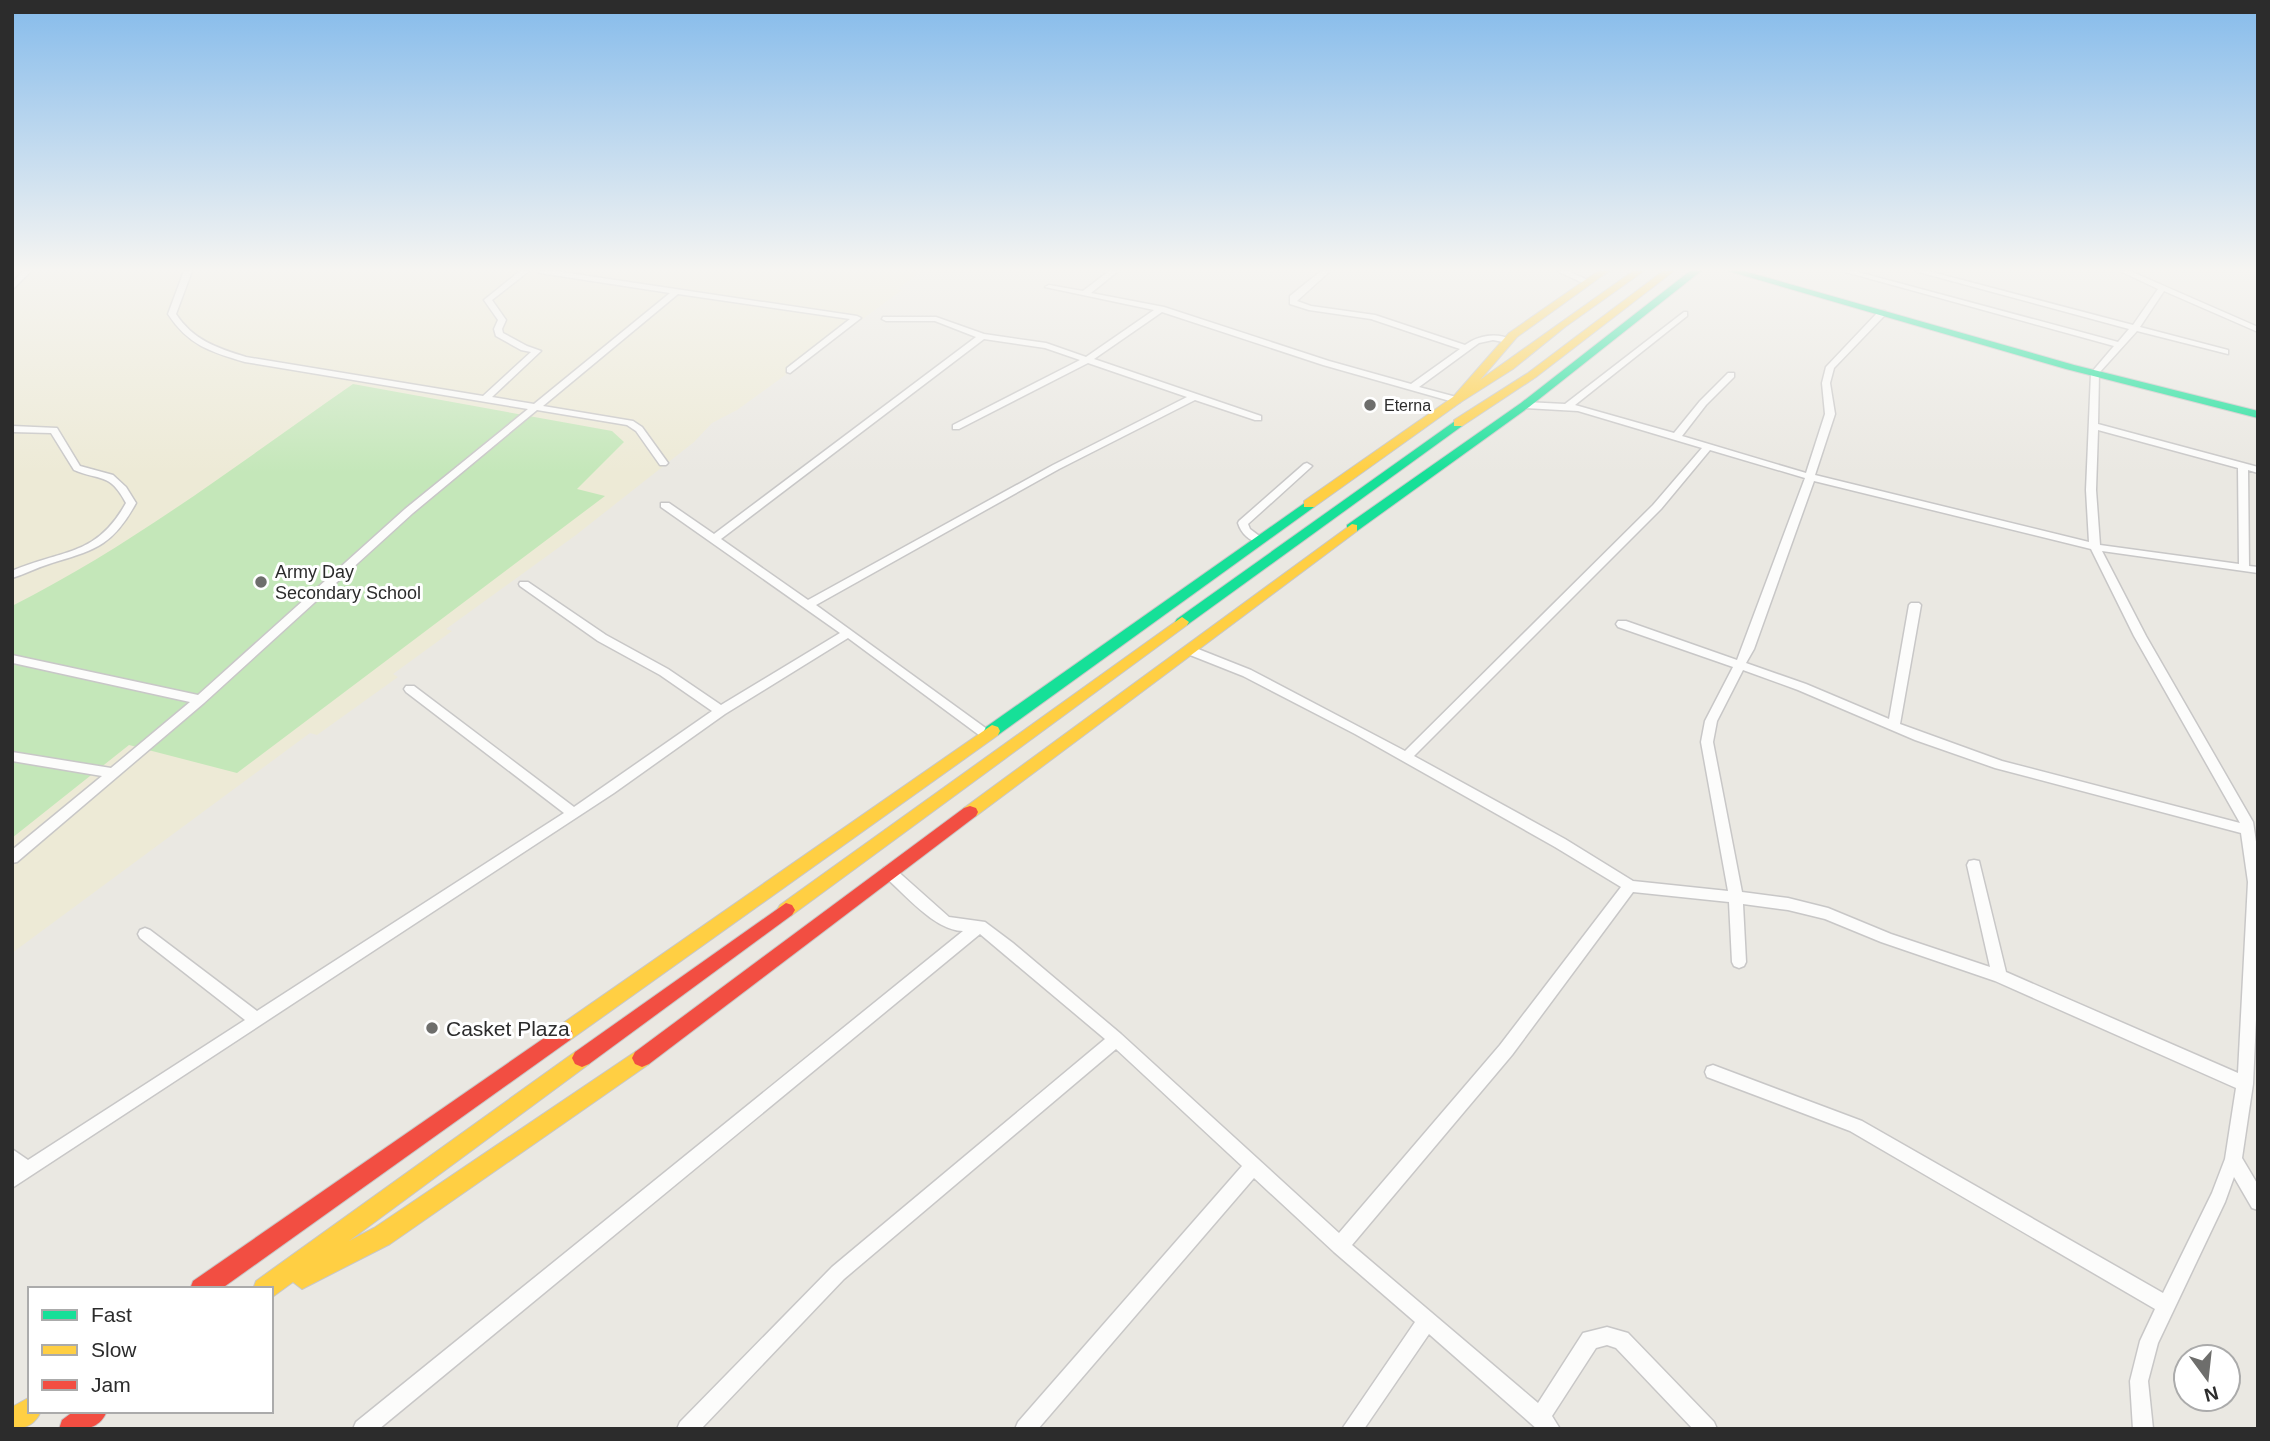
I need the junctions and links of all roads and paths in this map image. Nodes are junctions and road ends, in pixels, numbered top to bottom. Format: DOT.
graph roads {
  1 [pos="191,338"];
  2 [pos="507,338"];
  3 [pos="619,338"];
  4 [pos="831,338"];
  5 [pos="979,338"];
  6 [pos="996,338"];
  7 [pos="1119,338"];
  8 [pos="1250,338"];
  9 [pos="1436,338"];
  10 [pos="1484,338"];
  11 [pos="1487,338"];
  12 [pos="1545,338"];
  13 [pos="1580,338"];
  14 [pos="1610,338"];
  15 [pos="1653,338"];
  16 [pos="1857,338"];
  17 [pos="1971,338"];
  18 [pos="2094,338"];
  19 [pos="2125,338"];
  20 [pos="2173,338"];
  21 [pos="1508,340"];
  22 [pos="2119,345"];
  23 [pos="1465,348"];
  24 [pos="2225,352"];
  25 [pos="1090,359"];
  26 [pos="790,370"];
  27 [pos="2095,373"];
  28 [pos="1731,374"];
  29 [pos="1413,387"];
  30 [pos="1193,397"];
  31 [pos="485,399"];
  32 [pos="1457,400"];
  33 [pos="1525,405"];
  34 [pos="1568,405"];
  35 [pos="536,407"];
  36 [pos="2258,415"];
  37 [pos="1258,418"];
  38 [pos="2093,426"];
  39 [pos="956,427"];
  40 [pos="12,429"];
  41 [pos="1677,436"];
  42 [pos="1708,446"];
  43 [pos="663,463"];
  44 [pos="1307,466"];
  45 [pos="2243,466"];
  46 [pos="2258,470"];
  47 [pos="1810,477"];
  48 [pos="665,505"];
  49 [pos="714,539"];
  50 [pos="1258,540"];
  51 [pos="2095,547"];
  52 [pos="2244,568"];
  53 [pos="2258,570"];
  54 [pos="12,575"];
  55 [pos="524,584"];
  56 [pos="808,605"];
  57 [pos="1915,605"];
  58 [pos="1622,624"];
  59 [pos="848,633"];
  60 [pos="1189,650"];
  61 [pos="13,659"];
  62 [pos="1740,665"];
  63 [pos="410,689"];
  64 [pos="200,701"];
  65 [pos="721,711"];
  66 [pos="1894,726"];
  67 [pos="987,735"];
  68 [pos="12,756"];
  69 [pos="1407,756"];
  70 [pos="114,773"];
  71 [pos="573,813"];
  72 [pos="2250,826"];
  73 [pos="12,858"];
  74 [pos="1974,866"];
  75 [pos="889,872"];
  76 [pos="1630,886"];
  77 [pos="1736,897"];
  78 [pos="980,926"];
  79 [pos="145,934"];
  80 [pos="1739,962"];
  81 [pos="2000,975"];
  82 [pos="257,1020"];
  83 [pos="1116,1039"];
  84 [pos="1713,1072"];
  85 [pos="2245,1084"];
  86 [pos="12,1157"];
  87 [pos="2233,1159"];
  88 [pos="1254,1164"];
  89 [pos="20,1175"];
  90 [pos="2258,1202"];
  91 [pos="1340,1246"];
  92 [pos="204,1287"];
  93 [pos="267,1287"];
  94 [pos="273,1292"];
  95 [pos="2166,1305"];
  96 [pos="1428,1320"];
  97 [pos="28,1410"];
  98 [pos="92,1413"];
  99 [pos="12,1422"];
  100 [pos="1545,1423"];
  101 [pos="71,1429"];
  102 [pos="363,1429"];
  103 [pos="687,1429"];
  104 [pos="1025,1429"];
  105 [pos="1352,1429"];
  106 [pos="1707,1429"];
  107 [pos="2143,1429"];
  1 -- 31 [label="street"];
  2 -- 31 [label="street"];
  3 -- 35 [label="street"];
  4 -- 26 [label="street"];
  5 -- 49 [label="street"];
  6 -- 25 [label="street"];
  7 -- 25 [label="street"];
  8 -- 29 [label="street"];
  9 -- 23 [label="street"];
  10 -- 23 [label="street"];
  11 -- 21 [label="street"];
  12 -- 32 [label="main road"];
  13 -- 93 [label="main road"];
  14 -- 33 [label="main road"];
  15 -- 34 [label="street"];
  16 -- 47 [label="street"];
  17 -- 27 [label="main road"];
  18 -- 22 [label="street"];
  19 -- 22 [label="street"];
  20 -- 24 [label="street"];
  21 -- 32 [label="main road"];
  22 -- 27 [label="street"];
  23 -- 29 [label="street"];
  25 -- 30 [label="street"];
  25 -- 39 [label="street"];
  27 -- 36 [label="main road"];
  27 -- 38 [label="street"];
  28 -- 41 [label="street"];
  29 -- 32 [label="street"];
  30 -- 37 [label="street"];
  30 -- 56 [label="street"];
  31 -- 35 [label="street"];
  32 -- 50 [label="main road"];
  33 -- 34 [label="street"];
  33 -- 60 [label="main road"];
  34 -- 41 [label="street"];
  35 -- 43 [label="street"];
  35 -- 64 [label="street"];
  38 -- 45 [label="street"];
  38 -- 51 [label="street"];
  40 -- 54 [label="street"];
  41 -- 42 [label="street"];
  42 -- 47 [label="street"];
  42 -- 69 [label="street"];
  44 -- 50 [label="street"];
  45 -- 46 [label="street"];
  45 -- 52 [label="street"];
  47 -- 51 [label="street"];
  47 -- 62 [label="street"];
  48 -- 49 [label="street"];
  49 -- 56 [label="street"];
  50 -- 67 [label="main road"];
  51 -- 52 [label="street"];
  51 -- 72 [label="street"];
  52 -- 53 [label="street"];
  55 -- 65 [label="street"];
  56 -- 59 [label="street"];
  57 -- 66 [label="street"];
  58 -- 62 [label="street"];
  59 -- 65 [label="street"];
  59 -- 67 [label="street"];
  60 -- 69 [label="street"];
  60 -- 75 [label="main road"];
  61 -- 64 [label="street"];
  62 -- 66 [label="street"];
  62 -- 77 [label="street"];
  63 -- 71 [label="street"];
  64 -- 70 [label="street"];
  65 -- 71 [label="street"];
  66 -- 72 [label="street"];
  67 -- 92 [label="main road"];
  68 -- 70 [label="street"];
  69 -- 76 [label="street"];
  70 -- 73 [label="street"];
  71 -- 82 [label="street"];
  72 -- 85 [label="street"];
  74 -- 81 [label="street"];
  75 -- 78 [label="street"];
  75 -- 94 [label="main road"];
  76 -- 77 [label="street"];
  76 -- 91 [label="street"];
  77 -- 80 [label="street"];
  77 -- 81 [label="street"];
  78 -- 83 [label="street"];
  78 -- 102 [label="street"];
  79 -- 82 [label="street"];
  81 -- 85 [label="street"];
  82 -- 89 [label="street"];
  83 -- 88 [label="street"];
  83 -- 103 [label="street"];
  84 -- 95 [label="street"];
  85 -- 87 [label="street"];
  86 -- 89 [label="street"];
  87 -- 90 [label="street"];
  87 -- 95 [label="street"];
  88 -- 91 [label="street"];
  88 -- 104 [label="street"];
  91 -- 96 [label="street"];
  95 -- 107 [label="street"];
  96 -- 100 [label="street"];
  96 -- 105 [label="street"];
  97 -- 99 [label="main road"];
  98 -- 101 [label="main road"];
  100 -- 106 [label="street"];
}
